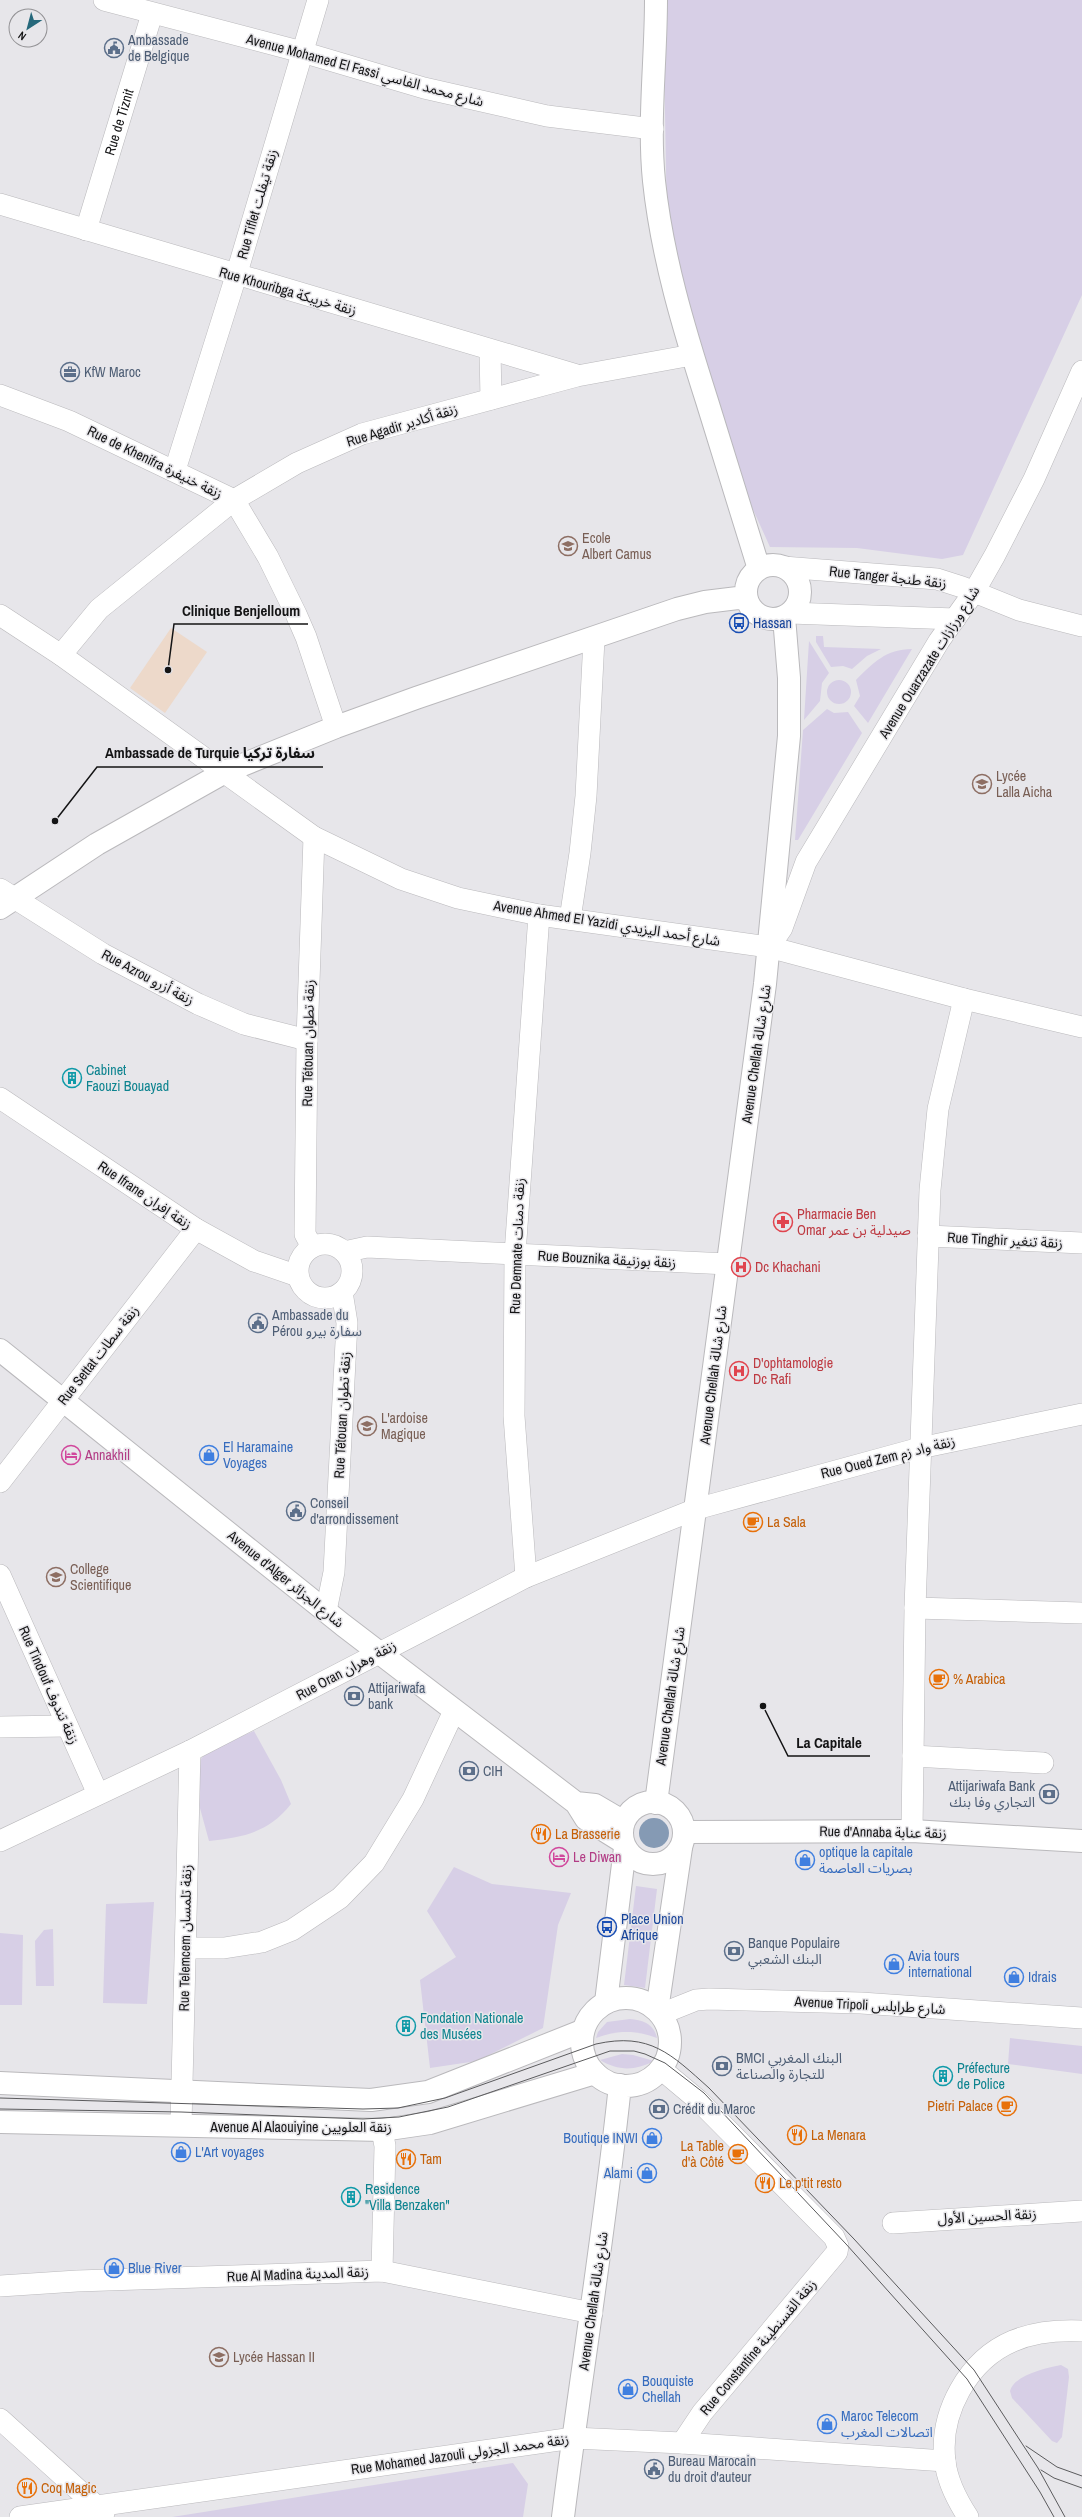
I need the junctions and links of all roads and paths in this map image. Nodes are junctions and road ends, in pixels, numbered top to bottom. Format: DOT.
graph roads {
  1 [pos="104,0"];
  2 [pos="318,0"];
  3 [pos="656,0"];
  4 [pos="152,14"];
  5 [pos="302,52"];
  6 [pos="653,129"];
  7 [pos="0,204"];
  8 [pos="86,230"];
  9 [pos="236,276"];
  10 [pos="490,350"];
  11 [pos="692,355"];
  12 [pos="1082,371"];
  13 [pos="577,376"];
  14 [pos="0,395"];
  15 [pos="491,399"];
  16 [pos="175,470"];
  17 [pos="234,500"];
  18 [pos="783,567"];
  19 [pos="759,569"];
  20 [pos="974,592"];
  21 [pos="746,596"];
  22 [pos="0,615"];
  23 [pos="787,615"];
  24 [pos="955,619"];
  25 [pos="1082,626"];
  26 [pos="594,639"];
  27 [pos="60,655"];
  28 [pos="336,727"];
  29 [pos="225,772"];
  30 [pos="314,837"];
  31 [pos="4,898"];
  32 [pos="539,915"];
  33 [pos="570,919"];
  34 [pos="769,947"];
  35 [pos="964,999"];
  36 [pos="1082,1027"];
  37 [pos="307,1040"];
  38 [pos="0,1098"];
  39 [pos="196,1229"];
  40 [pos="928,1236"];
  41 [pos="1082,1244"];
  42 [pos="312,1247"];
  43 [pos="344,1252"];
  44 [pos="515,1254"];
  45 [pos="728,1264"];
  46 [pos="298,1276"];
  47 [pos="342,1292"];
  48 [pos="0,1350"];
  49 [pos="62,1400"];
  50 [pos="1082,1414"];
  51 [pos="920,1448"];
  52 [pos="0,1482"];
  53 [pos="696,1509"];
  54 [pos="0,1575"];
  55 [pos="526,1577"];
  56 [pos="915,1608"];
  57 [pos="326,1610"];
  58 [pos="1082,1613"];
  59 [pos="379,1653"];
  60 [pos="454,1711"];
  61 [pos="68,1726"];
  62 [pos="0,1727"];
  63 [pos="190,1751"];
  64 [pos="913,1756"];
  65 [pos="1043,1763"];
  66 [pos="98,1794"];
  67 [pos="656,1802"];
  68 [pos="912,1831"];
  69 [pos="624,1837"];
  70 [pos="682,1840"];
  71 [pos="0,1841"];
  72 [pos="1082,1841"];
  73 [pos="186,1948"];
  74 [pos="606,2002"];
  75 [pos="659,2012"];
  76 [pos="1082,2018"];
  77 [pos="582,2031"];
  78 [pos="662,2069"];
  79 [pos="594,2072"];
  80 [pos="0,2083"];
  81 [pos="620,2085"];
  82 [pos="182,2090"];
  83 [pos="0,2122"];
  84 [pos="181,2126"];
  85 [pos="382,2130"];
  86 [pos="1082,2211"];
  87 [pos="893,2223"];
  88 [pos="382,2271"];
  89 [pos="0,2286"];
  90 [pos="592,2313"];
  91 [pos="1082,2331"];
  92 [pos="0,2419"];
  93 [pos="573,2438"];
  94 [pos="682,2443"];
  95 [pos="945,2461"];
  96 [pos="103,2512"];
  97 [pos="20,2517"];
  98 [pos="563,2517"];
  99 [pos="968,2517"];
  1 -- 4 [label="street, Avenue Mohamed El Fassi شارع محمد الفاسي"];
  2 -- 5 [label="street, Rue Tiflet زنقة تيفلت"];
  3 -- 6 [label="street"];
  4 -- 5 [label="street, Avenue Mohamed El Fassi شارع محمد الفاسي"];
  4 -- 8 [label="street, Rue de Tiznit"];
  5 -- 6 [label="street, Avenue Mohamed El Fassi شارع محمد الفاسي"];
  5 -- 9 [label="street, Rue Tiflet زنقة تيفلت"];
  6 -- 11 [label="street"];
  7 -- 8 [label="street, Rue Khouribga زنقة خريبكة"];
  8 -- 9 [label="street, Rue Khouribga زنقة خريبكة"];
  9 -- 10 [label="street, Rue Khouribga زنقة خريبكة"];
  9 -- 16 [label="street, Rue Tiflet زنقة تيفلت"];
  10 -- 13 [label="street, Rue Khouribga زنقة خريبكة"];
  10 -- 15 [label="street"];
  11 -- 13 [label="street, Rue Agadir زنقة أكادير"];
  11 -- 19 [label="street"];
  12 -- 20 [label="street, Avenue Ouarzazate شارع ورزازات"];
  13 -- 15 [label="street, Rue Agadir زنقة أكادير"];
  14 -- 16 [label="street, Rue de Khenifra زنقة خنيفرة"];
  15 -- 17 [label="street, Rue Agadir زنقة أكادير"];
  16 -- 17 [label="street, Rue de Khenifra زنقة خنيفرة"];
  17 -- 27 [label="street, Rue Agadir زنقة أكادير"];
  17 -- 28 [label="street, Rue de Khenifra زنقة خنيفرة"];
  18 -- 19 [label="street"];
  18 -- 20 [label="street, Rue Tanger زنقة طنجة"];
  18 -- 23 [label="street"];
  19 -- 21 [label="street"];
  20 -- 24 [label="street, Avenue Ouarzazate شارع ورزازات"];
  20 -- 25 [label="street, Rue Tanger زنقة طنجة"];
  21 -- 23 [label="street"];
  21 -- 26 [label="street"];
  22 -- 27 [label="street, Avenue Ahmed El Yazidi شارع أحمد اليزيدي"];
  23 -- 24 [label="street"];
  23 -- 34 [label="street, Avenue Chellah شارع شالة"];
  24 -- 34 [label="street, Avenue Ouarzazate شارع ورزازات"];
  26 -- 28 [label="street"];
  26 -- 33 [label="street"];
  27 -- 29 [label="street, Avenue Ahmed El Yazidi شارع أحمد اليزيدي"];
  28 -- 29 [label="street"];
  29 -- 30 [label="street, Avenue Ahmed El Yazidi شارع أحمد اليزيدي"];
  29 -- 31 [label="street"];
  30 -- 32 [label="street, Avenue Ahmed El Yazidi شارع أحمد اليزيدي"];
  30 -- 37 [label="street, Rue Tétouan زنقة تطوان"];
  31 -- 37 [label="street, Rue Azrou زنقة أزرو"];
  32 -- 33 [label="street, Avenue Ahmed El Yazidi شارع أحمد اليزيدي"];
  32 -- 44 [label="street, Rue Demnate زنقة دمنات"];
  33 -- 34 [label="street, Avenue Ahmed El Yazidi شارع أحمد اليزيدي"];
  34 -- 35 [label="street, Avenue Ahmed El Yazidi شارع أحمد اليزيدي"];
  34 -- 45 [label="street, Avenue Chellah شارع شالة"];
  35 -- 36 [label="street, Avenue Ahmed El Yazidi شارع أحمد اليزيدي"];
  35 -- 40 [label="street"];
  37 -- 42 [label="street, Rue Tétouan زنقة تطوان"];
  38 -- 39 [label="street, Rue Ifrane زنقة إفران"];
  39 -- 46 [label="street, Rue Ifrane زنقة إفران"];
  39 -- 49 [label="street, Rue Settat زنقة سطات"];
  40 -- 41 [label="street, Rue Tinghir زنقة تنغير"];
  40 -- 51 [label="street"];
  42 -- 43 [label="street"];
  42 -- 46 [label="street"];
  43 -- 44 [label="street, Rue Bouznika زنقة بوزنيقة"];
  43 -- 47 [label="street"];
  44 -- 45 [label="street, Rue Bouznika زنقة بوزنيقة"];
  44 -- 55 [label="street, Rue Demnate زنقة دمنات"];
  45 -- 53 [label="street, Avenue Chellah شارع شالة"];
  46 -- 47 [label="street"];
  47 -- 57 [label="street, Rue Tétouan زنقة تطوان"];
  48 -- 49 [label="street, Avenue d'Alger شارع الجزائر"];
  49 -- 52 [label="street, Rue Settat زنقة سطات"];
  49 -- 57 [label="street, Avenue d'Alger شارع الجزائر"];
  50 -- 51 [label="street, Rue Oued Zem زنقة واد زم"];
  51 -- 53 [label="street, Rue Oued Zem زنقة واد زم"];
  51 -- 56 [label="street"];
  53 -- 55 [label="street, Rue Oran زنقة وهران"];
  53 -- 67 [label="street, Avenue Chellah شارع شالة"];
  54 -- 61 [label="street, Rue Tindouf زنقة تندوف"];
  55 -- 59 [label="street, Rue Oran زنقة وهران"];
  56 -- 58 [label="street"];
  56 -- 64 [label="street"];
  57 -- 59 [label="street, Avenue d'Alger شارع الجزائر"];
  59 -- 60 [label="street, Avenue d'Alger شارع الجزائر"];
  59 -- 63 [label="street, Rue Oran زنقة وهران"];
  60 -- 69 [label="street, Avenue d'Alger شارع الجزائر"];
  60 -- 73 [label="street"];
  61 -- 62 [label="street"];
  61 -- 66 [label="street, Rue Tindouf زنقة تندوف"];
  63 -- 66 [label="street, Rue Oran زنقة وهران"];
  63 -- 73 [label="street, Rue Telemcem زنقة تلمسان"];
  64 -- 65 [label="street"];
  64 -- 68 [label="street"];
  66 -- 71 [label="street, Rue Oran زنقة وهران"];
  67 -- 69 [label="street"];
  67 -- 70 [label="street"];
  68 -- 70 [label="street, Rue d'Annaba زنقة عنابة"];
  68 -- 72 [label="street, Rue d'Annaba زنقة عنابة"];
  69 -- 70 [label="street"];
  69 -- 74 [label="street"];
  70 -- 75 [label="street"];
  73 -- 82 [label="street, Rue Telemcem زنقة تلمسان"];
  74 -- 75 [label="street"];
  74 -- 77 [label="street"];
  75 -- 76 [label="street, Avenue Tripoli شارع طرابلس"];
  75 -- 78 [label="street"];
  77 -- 79 [label="street"];
  77 -- 82 [label="street, Avenue Al Alaouiyine زنقة العلويين"];
  78 -- 81 [label="street"];
  78 -- 94 [label="street, Rue Constantine زنقة القسنطينة"];
  79 -- 81 [label="street"];
  79 -- 85 [label="street, Avenue Al Alaouiyine زنقة العلويين"];
  80 -- 82 [label="street, Avenue Al Alaouiyine زنقة العلويين"];
  81 -- 90 [label="street, Avenue Chellah شارع شالة"];
  82 -- 84 [label="street, Rue Telemcem زنقة تلمسان"];
  83 -- 84 [label="street, Avenue Al Alaouiyine زنقة العلويين"];
  84 -- 85 [label="street, Avenue Al Alaouiyine زنقة العلويين"];
  85 -- 88 [label="street"];
  86 -- 87 [label="street, زنقة الحسين الأول"];
  88 -- 89 [label="street, Rue Al Madina زنقة المدينة"];
  88 -- 90 [label="street, Rue Al Madina زنقة المدينة"];
  90 -- 93 [label="street, Avenue Chellah شارع شالة"];
  91 -- 95 [label="street"];
  92 -- 96 [label="street"];
  93 -- 94 [label="street, Rue Mohamed Jazouli زنقة محمد الجزولي"];
  93 -- 96 [label="street, Rue Mohamed Jazouli زنقة محمد الجزولي"];
  93 -- 98 [label="street, Avenue Chellah شارع شالة"];
  94 -- 95 [label="street, Rue Mohamed Jazouli زنقة محمد الجزولي"];
  95 -- 99 [label="street"];
  96 -- 97 [label="street, Rue Mohamed Jazouli زنقة محمد الجزولي"];
}
